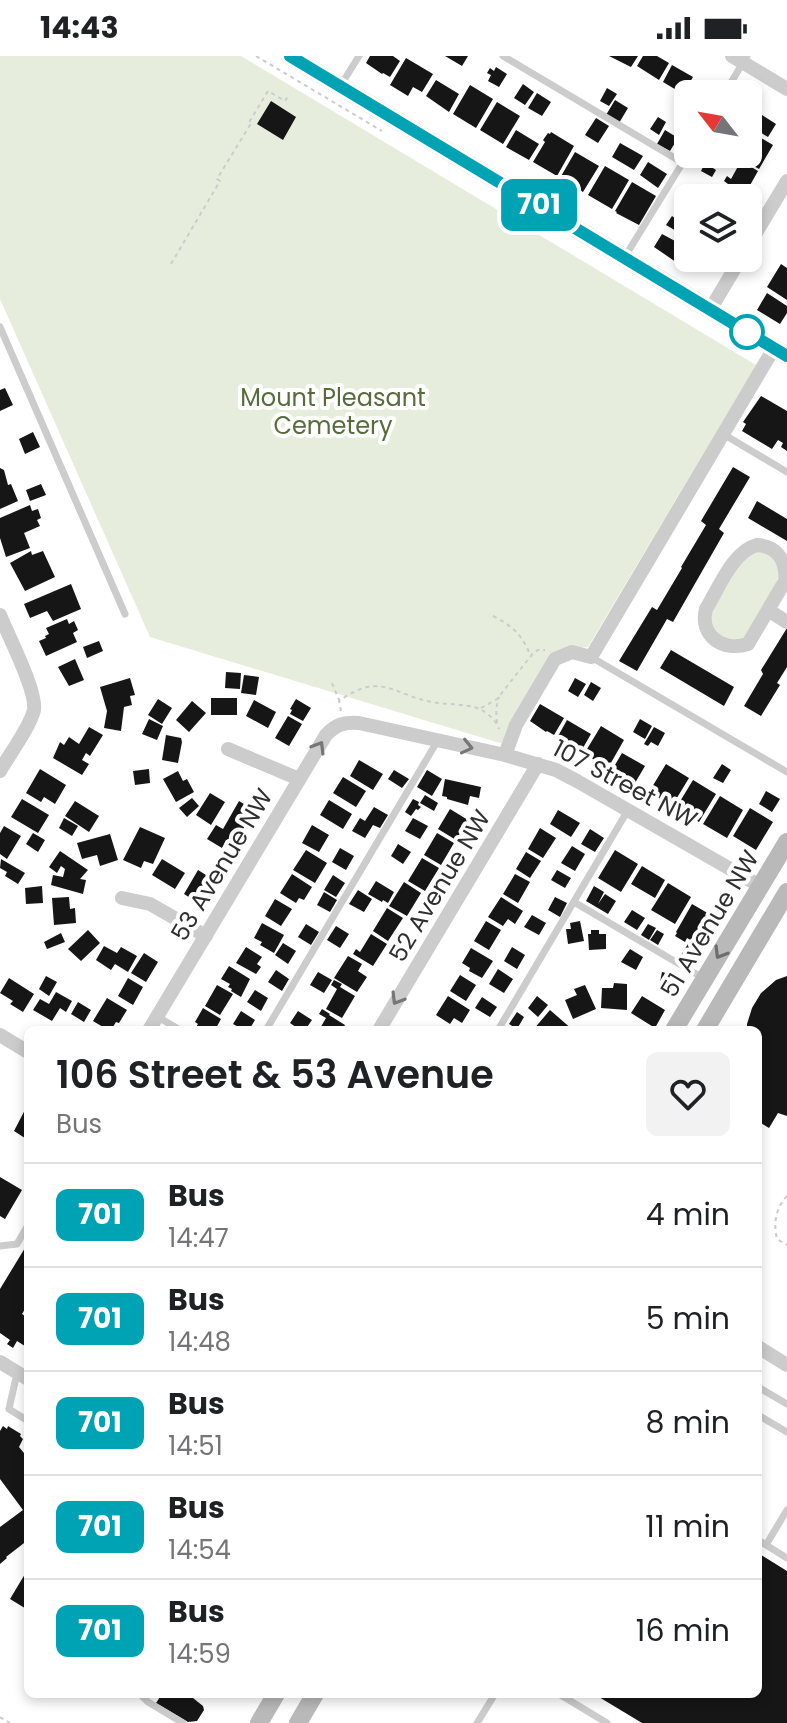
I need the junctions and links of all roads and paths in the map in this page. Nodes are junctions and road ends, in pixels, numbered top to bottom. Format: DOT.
graph roads {
  1 [pos="290,56"];
  2 [pos="359,56"];
  3 [pos="503,56"];
  4 [pos="741,58"];
  5 [pos="731,80"];
  6 [pos="340,86"];
  7 [pos="787,89"];
  8 [pos="288,96"];
  9 [pos="674,158"];
  10 [pos="680,168"];
  11 [pos="787,181"];
  12 [pos="762,223"];
  13 [pos="625,257"];
  14 [pos="171,264"];
  15 [pos="733,272"];
  16 [pos="710,310"];
  17 [pos="0,327"];
  18 [pos="781,352"];
  19 [pos="723,434"];
  20 [pos="787,472"];
  21 [pos="768,610"];
  22 [pos="125,614"];
  23 [pos="0,615"];
  24 [pos="493,616"];
  25 [pos="787,622"];
  26 [pos="531,656"];
  27 [pos="561,656"];
  28 [pos="591,657"];
  29 [pos="332,683"];
  30 [pos="499,696"];
  31 [pos="339,701"];
  32 [pos="479,709"];
  33 [pos="498,724"];
  34 [pos="336,725"];
  35 [pos="500,735"];
  36 [pos="438,740"];
  37 [pos="228,749"];
  38 [pos="505,755"];
  39 [pos="538,764"];
  40 [pos="0,771"];
  41 [pos="787,772"];
  42 [pos="299,779"];
  43 [pos="628,810"];
  44 [pos="787,842"];
  45 [pos="760,886"];
  46 [pos="122,898"];
  47 [pos="786,898"];
  48 [pos="574,902"];
  49 [pos="206,936"];
  50 [pos="705,979"];
  51 [pos="157,1016"];
  52 [pos="151,1026"];
  53 [pos="173,1026"];
  54 [pos="268,1026"];
  55 [pos="381,1026"];
  56 [pos="500,1026"];
  57 [pos="676,1026"];
  58 [pos="707,1026"];
  59 [pos="0,1035"];
  60 [pos="24,1050"];
  61 [pos="787,1196"];
  62 [pos="24,1232"];
  63 [pos="787,1245"];
  64 [pos="0,1246"];
  65 [pos="762,1349"];
  66 [pos="0,1362"];
  67 [pos="787,1365"];
  68 [pos="23,1376"];
  69 [pos="762,1389"];
  70 [pos="787,1404"];
  71 [pos="4,1411"];
  72 [pos="762,1417"];
  73 [pos="24,1419"];
  74 [pos="787,1432"];
  75 [pos="787,1510"];
  76 [pos="762,1542"];
  77 [pos="766,1545"];
  78 [pos="787,1558"];
  79 [pos="144,1698"];
  80 [pos="274,1698"];
  81 [pos="313,1698"];
  82 [pos="493,1698"];
  83 [pos="566,1698"];
  84 [pos="0,1717"];
  85 [pos="10,1723"];
  86 [pos="183,1723"];
  87 [pos="259,1723"];
  88 [pos="298,1723"];
  89 [pos="477,1723"];
  90 [pos="607,1723"];
  1 -- 6 [label="street"];
  2 -- 6 [label="lane"];
  3 -- 9 [label="lane"];
  4 -- 5 [label="lane"];
  4 -- 7 [label="street"];
  6 -- 13 [label="street"];
  8 -- 14 [label="path"];
  10 -- 13 [label="lane"];
  11 -- 12 [label="street"];
  13 -- 16 [label="street"];
  15 -- 16 [label="street"];
  16 -- 18 [label="street"];
  17 -- 22 [label="lane"];
  18 -- 19 [label="street"];
  19 -- 20 [label="lane"];
  19 -- 28 [label="street"];
  21 -- 21 [label="street"];
  21 -- 25 [label="street"];
  23 -- 40 [label="street"];
  24 -- 26 [label="path"];
  26 -- 27 [label="path"];
  26 -- 30 [label="path"];
  27 -- 28 [label="street"];
  27 -- 38 [label="street"];
  28 -- 41 [label="lane"];
  29 -- 31 [label="path"];
  30 -- 32 [label="path"];
  30 -- 33 [label="path"];
  31 -- 32 [label="path"];
  31 -- 34 [label="path"];
  32 -- 33 [label="path"];
  33 -- 35 [label="path"];
  34 -- 36 [label="street, 107 Street NW"];
  42 -- 34 [label="street, 53 Avenue NW, one-way"];
  36 -- 38 [label="street, 107 Street NW, one-way"];
  36 -- 54 [label="lane"];
  37 -- 42 [label="street"];
  38 -- 39 [label="street, 107 Street NW"];
  39 -- 43 [label="street, 107 Street NW"];
  39 -- 55 [label="street, 52 Avenue NW, one-way"];
  42 -- 49 [label="street, 53 Avenue NW"];
  43 -- 45 [label="street, 107 Street NW"];
  43 -- 48 [label="lane"];
  44 -- 45 [label="street, 51 Avenue NW"];
  45 -- 47 [label="street, 107 Street NW"];
  45 -- 50 [label="street, 51 Avenue NW, one-way"];
  46 -- 49 [label="street"];
  47 -- 58 [label="street, 51 Avenue NW"];
  48 -- 50 [label="lane"];
  48 -- 56 [label="lane"];
  49 -- 51 [label="street, 53 Avenue NW"];
  50 -- 57 [label="street, 51 Avenue NW"];
  51 -- 52 [label="street, 53 Avenue NW"];
  51 -- 53 [label="lane"];
  59 -- 60 [label="street"];
  61 -- 63 [label="path"];
  62 -- 64 [label="lane"];
  65 -- 67 [label="street"];
  66 -- 68 [label="street"];
  68 -- 71 [label="lane"];
  69 -- 70 [label="lane"];
  71 -- 73 [label="lane"];
  72 -- 74 [label="lane"];
  75 -- 77 [label="lane"];
  76 -- 77 [label="lane"];
  77 -- 78 [label="lane"];
  79 -- 86 [label="lane"];
  80 -- 87 [label="street"];
  81 -- 88 [label="street"];
  82 -- 89 [label="lane"];
  83 -- 90 [label="lane"];
  84 -- 85 [label="path"];
}
